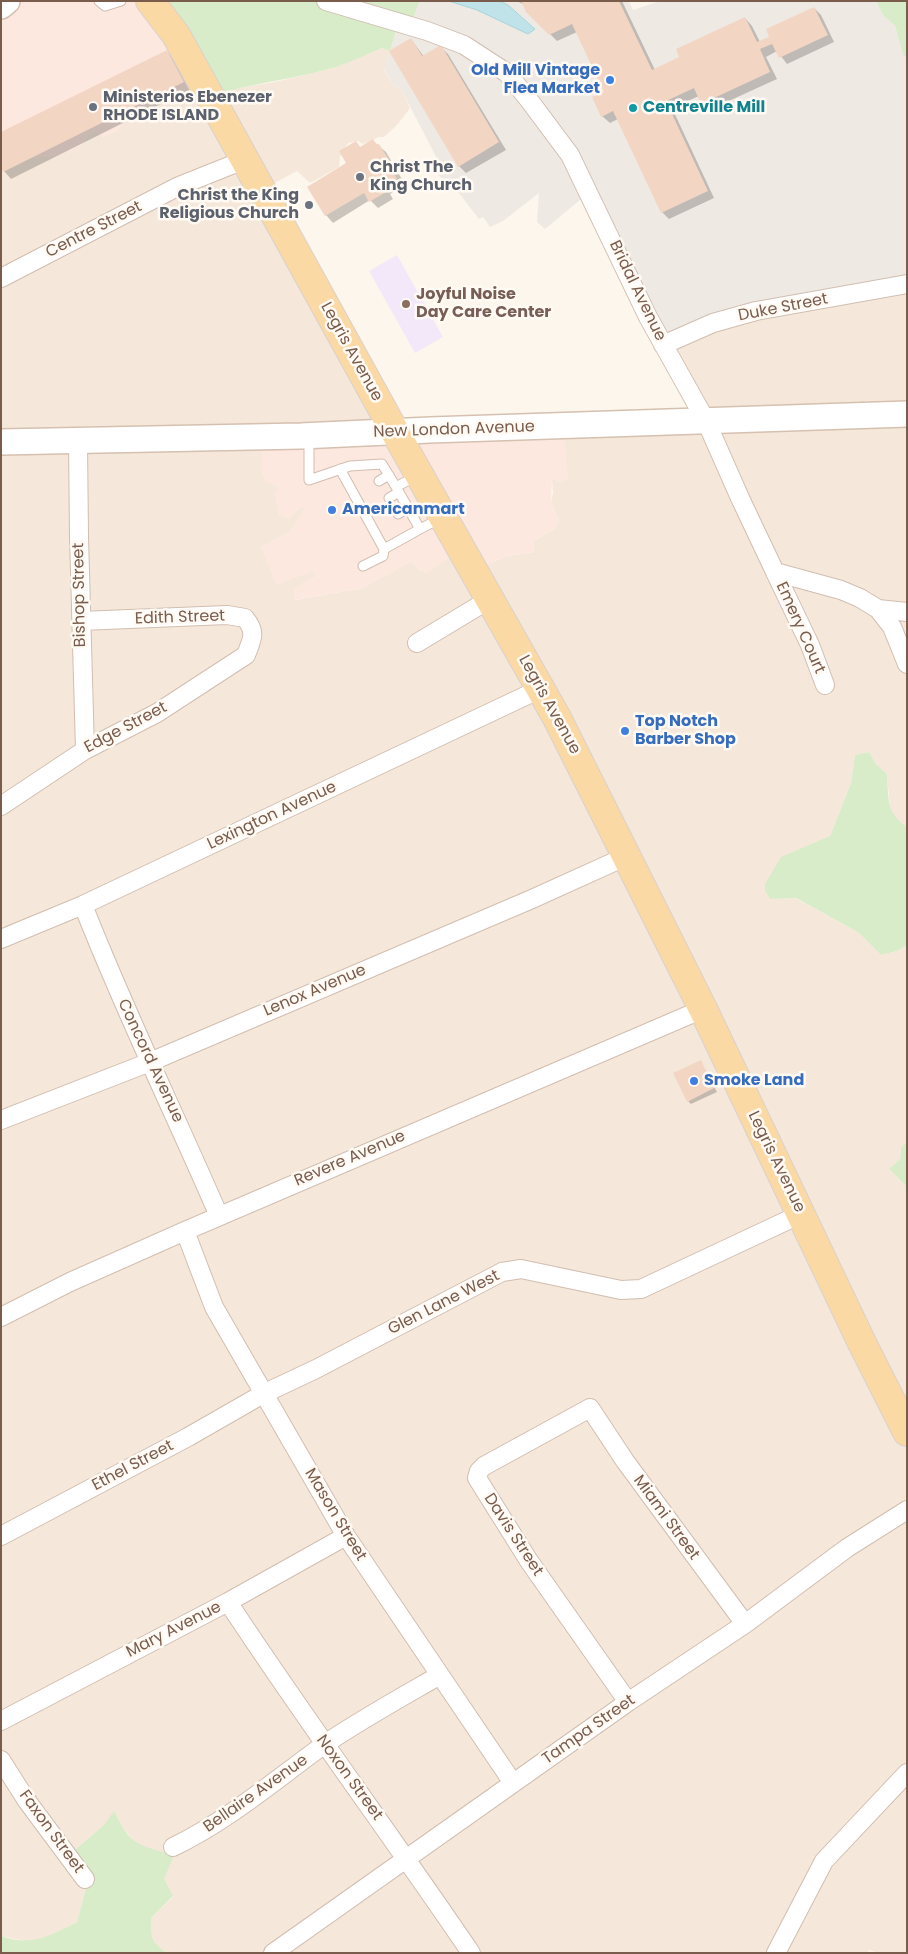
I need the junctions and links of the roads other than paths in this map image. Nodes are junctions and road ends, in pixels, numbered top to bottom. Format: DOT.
graph roads {
  1 [pos="7,1"];
  2 [pos="100,1"];
  3 [pos="121,1"];
  4 [pos="150,1"];
  5 [pos="326,1"];
  6 [pos="1,6"];
  7 [pos="244,160"];
  8 [pos="1,278"];
  9 [pos="907,284"];
  10 [pos="663,345"];
  11 [pos="907,414"];
  12 [pos="706,421"];
  13 [pos="395,432"];
  14 [pos="309,436"];
  15 [pos="78,441"];
  16 [pos="1,442"];
  17 [pos="340,469"];
  18 [pos="420,474"];
  19 [pos="389,475"];
  20 [pos="379,481"];
  21 [pos="398,490"];
  22 [pos="389,498"];
  23 [pos="408,508"];
  24 [pos="398,514"];
  25 [pos="444,516"];
  26 [pos="420,529"];
  27 [pos="384,549"];
  28 [pos="363,566"];
  29 [pos="775,572"];
  30 [pos="490,599"];
  31 [pos="878,609"];
  32 [pos="907,612"];
  33 [pos="81,621"];
  34 [pos="417,643"];
  35 [pos="249,648"];
  36 [pos="907,664"];
  37 [pos="825,685"];
  38 [pos="540,689"];
  39 [pos="85,750"];
  40 [pos="1,806"];
  41 [pos="627,856"];
  42 [pos="82,905"];
  43 [pos="1,939"];
  44 [pos="703,1009"];
  45 [pos="150,1062"];
  46 [pos="1,1120"];
  47 [pos="801,1214"];
  48 [pos="219,1216"];
  49 [pos="185,1230"];
  50 [pos="1,1317"];
  51 [pos="263,1394"];
  52 [pos="590,1408"];
  53 [pos="907,1432"];
  54 [pos="907,1510"];
  55 [pos="1,1536"];
  56 [pos="346,1536"];
  57 [pos="228,1602"];
  58 [pos="745,1624"];
  59 [pos="440,1675"];
  60 [pos="628,1702"];
  61 [pos="1,1721"];
  62 [pos="326,1744"];
  63 [pos="1,1760"];
  64 [pos="907,1773"];
  65 [pos="513,1783"];
  66 [pos="173,1848"];
  67 [pos="406,1858"];
  68 [pos="85,1879"];
  69 [pos="273,1953"];
  70 [pos="471,1953"];
  71 [pos="776,1953"];
  1 -- 6 [label="main road"];
  2 -- 3 [label="lane"];
  4 -- 7 [label="main road, Legris Avenue"];
  5 -- 10 [label="street, Bridal Avenue"];
  7 -- 8 [label="street, Centre Street"];
  7 -- 13 [label="main road, Legris Avenue"];
  9 -- 10 [label="street, Duke Street"];
  10 -- 12 [label="street, Bridal Avenue"];
  11 -- 12 [label="main road, New London Avenue"];
  12 -- 13 [label="main road, New London Avenue"];
  12 -- 29 [label="street, Bridal Avenue"];
  13 -- 14 [label="main road, New London Avenue"];
  13 -- 18 [label="main road, Legris Avenue"];
  14 -- 15 [label="main road, New London Avenue"];
  14 -- 17 [label="lane"];
  15 -- 16 [label="main road, New London Avenue"];
  15 -- 33 [label="street, Bishop Street"];
  17 -- 19 [label="lane"];
  17 -- 27 [label="lane"];
  18 -- 21 [label="lane"];
  18 -- 25 [label="main road, Legris Avenue"];
  19 -- 20 [label="lane"];
  19 -- 21 [label="lane"];
  21 -- 22 [label="lane"];
  21 -- 23 [label="lane"];
  23 -- 24 [label="lane"];
  23 -- 26 [label="lane"];
  25 -- 26 [label="lane"];
  25 -- 30 [label="main road, Legris Avenue"];
  26 -- 27 [label="lane"];
  27 -- 28 [label="lane"];
  29 -- 31 [label="street"];
  29 -- 37 [label="street, Emery Court"];
  30 -- 34 [label="street"];
  30 -- 38 [label="main road, Legris Avenue"];
  31 -- 32 [label="street"];
  31 -- 36 [label="street"];
  33 -- 35 [label="street, Edith Street"];
  33 -- 39 [label="street, Bishop Street"];
  35 -- 39 [label="street, Edge Street"];
  38 -- 41 [label="main road, Legris Avenue"];
  38 -- 42 [label="street, Lexington Avenue"];
  39 -- 40 [label="street, Edge Street"];
  41 -- 44 [label="main road, Legris Avenue"];
  41 -- 45 [label="street, Lenox Avenue"];
  42 -- 43 [label="street, Lexington Avenue"];
  42 -- 45 [label="street, Concord Avenue"];
  44 -- 47 [label="main road, Legris Avenue"];
  44 -- 48 [label="street, Revere Avenue"];
  45 -- 46 [label="street, Lenox Avenue"];
  45 -- 48 [label="street, Concord Avenue"];
  47 -- 51 [label="street, Glen Lane West"];
  47 -- 53 [label="main road, Legris Avenue"];
  48 -- 49 [label="street, Revere Avenue"];
  49 -- 50 [label="street, Revere Avenue"];
  49 -- 51 [label="street, Mason Street"];
  51 -- 55 [label="street, Ethel Street"];
  51 -- 56 [label="street, Mason Street"];
  52 -- 58 [label="street, Miami Street"];
  52 -- 60 [label="street, Davis Street"];
  54 -- 58 [label="street, Tampa Street"];
  56 -- 57 [label="street, Mary Avenue"];
  56 -- 59 [label="street, Mason Street"];
  57 -- 61 [label="street, Mary Avenue"];
  57 -- 62 [label="street, Noxon Street"];
  58 -- 60 [label="street, Tampa Street"];
  59 -- 62 [label="street, Bellaire Avenue"];
  59 -- 65 [label="street, Mason Street"];
  60 -- 65 [label="street, Tampa Street"];
  62 -- 66 [label="street, Bellaire Avenue"];
  62 -- 67 [label="street, Noxon Street"];
  63 -- 68 [label="street, Faxon Street"];
  64 -- 71 [label="street"];
  65 -- 67 [label="street, Tampa Street"];
  67 -- 69 [label="street, Tampa Street"];
  67 -- 70 [label="street, Noxon Street"];
}
